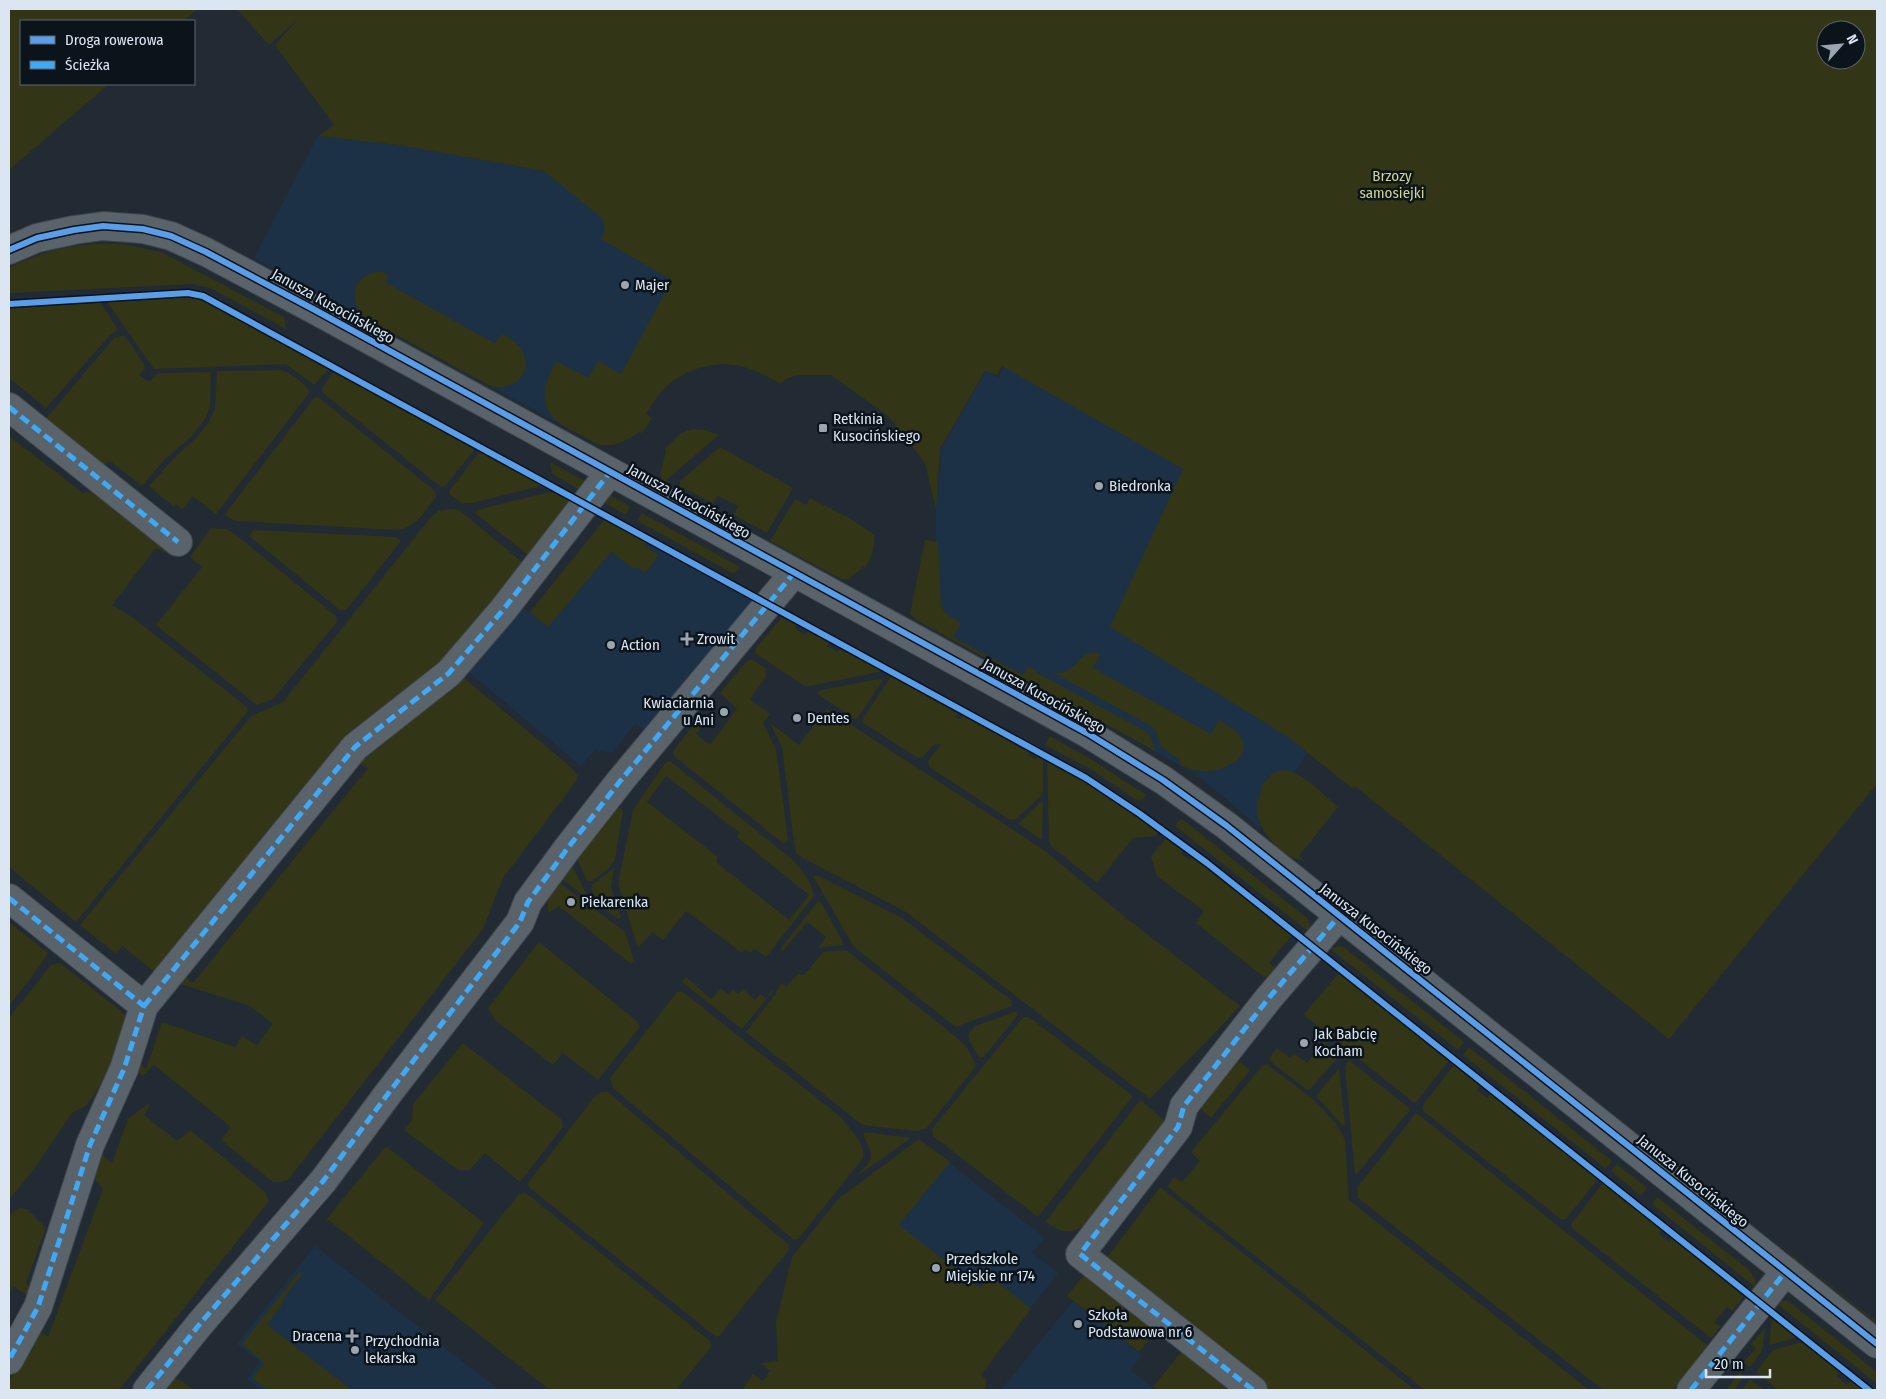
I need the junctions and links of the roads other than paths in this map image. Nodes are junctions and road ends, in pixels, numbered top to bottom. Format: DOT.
graph roads {
  1 [pos="9,250"];
  2 [pos="9,407"];
  3 [pos="610,472"];
  4 [pos="178,542"];
  5 [pos="794,573"];
  6 [pos="9,898"];
  7 [pos="1340,915"];
  8 [pos="144,1006"];
  9 [pos="1786,1271"];
  10 [pos="1877,1344"];
  11 [pos="9,1360"];
  12 [pos="147,1390"];
  13 [pos="1253,1390"];
  14 [pos="1692,1390"];
  1 -- 3 [label="street, Janusza Kusocińskiego"];
  2 -- 4 [label="street"];
  3 -- 5 [label="street, Janusza Kusocińskiego"];
  3 -- 8 [label="street"];
  5 -- 7 [label="street, Janusza Kusocińskiego"];
  5 -- 12 [label="street"];
  6 -- 8 [label="street"];
  7 -- 9 [label="street, Janusza Kusocińskiego"];
  7 -- 13 [label="street"];
  8 -- 11 [label="street"];
  9 -- 10 [label="street, Janusza Kusocińskiego"];
  9 -- 14 [label="street"];
}
